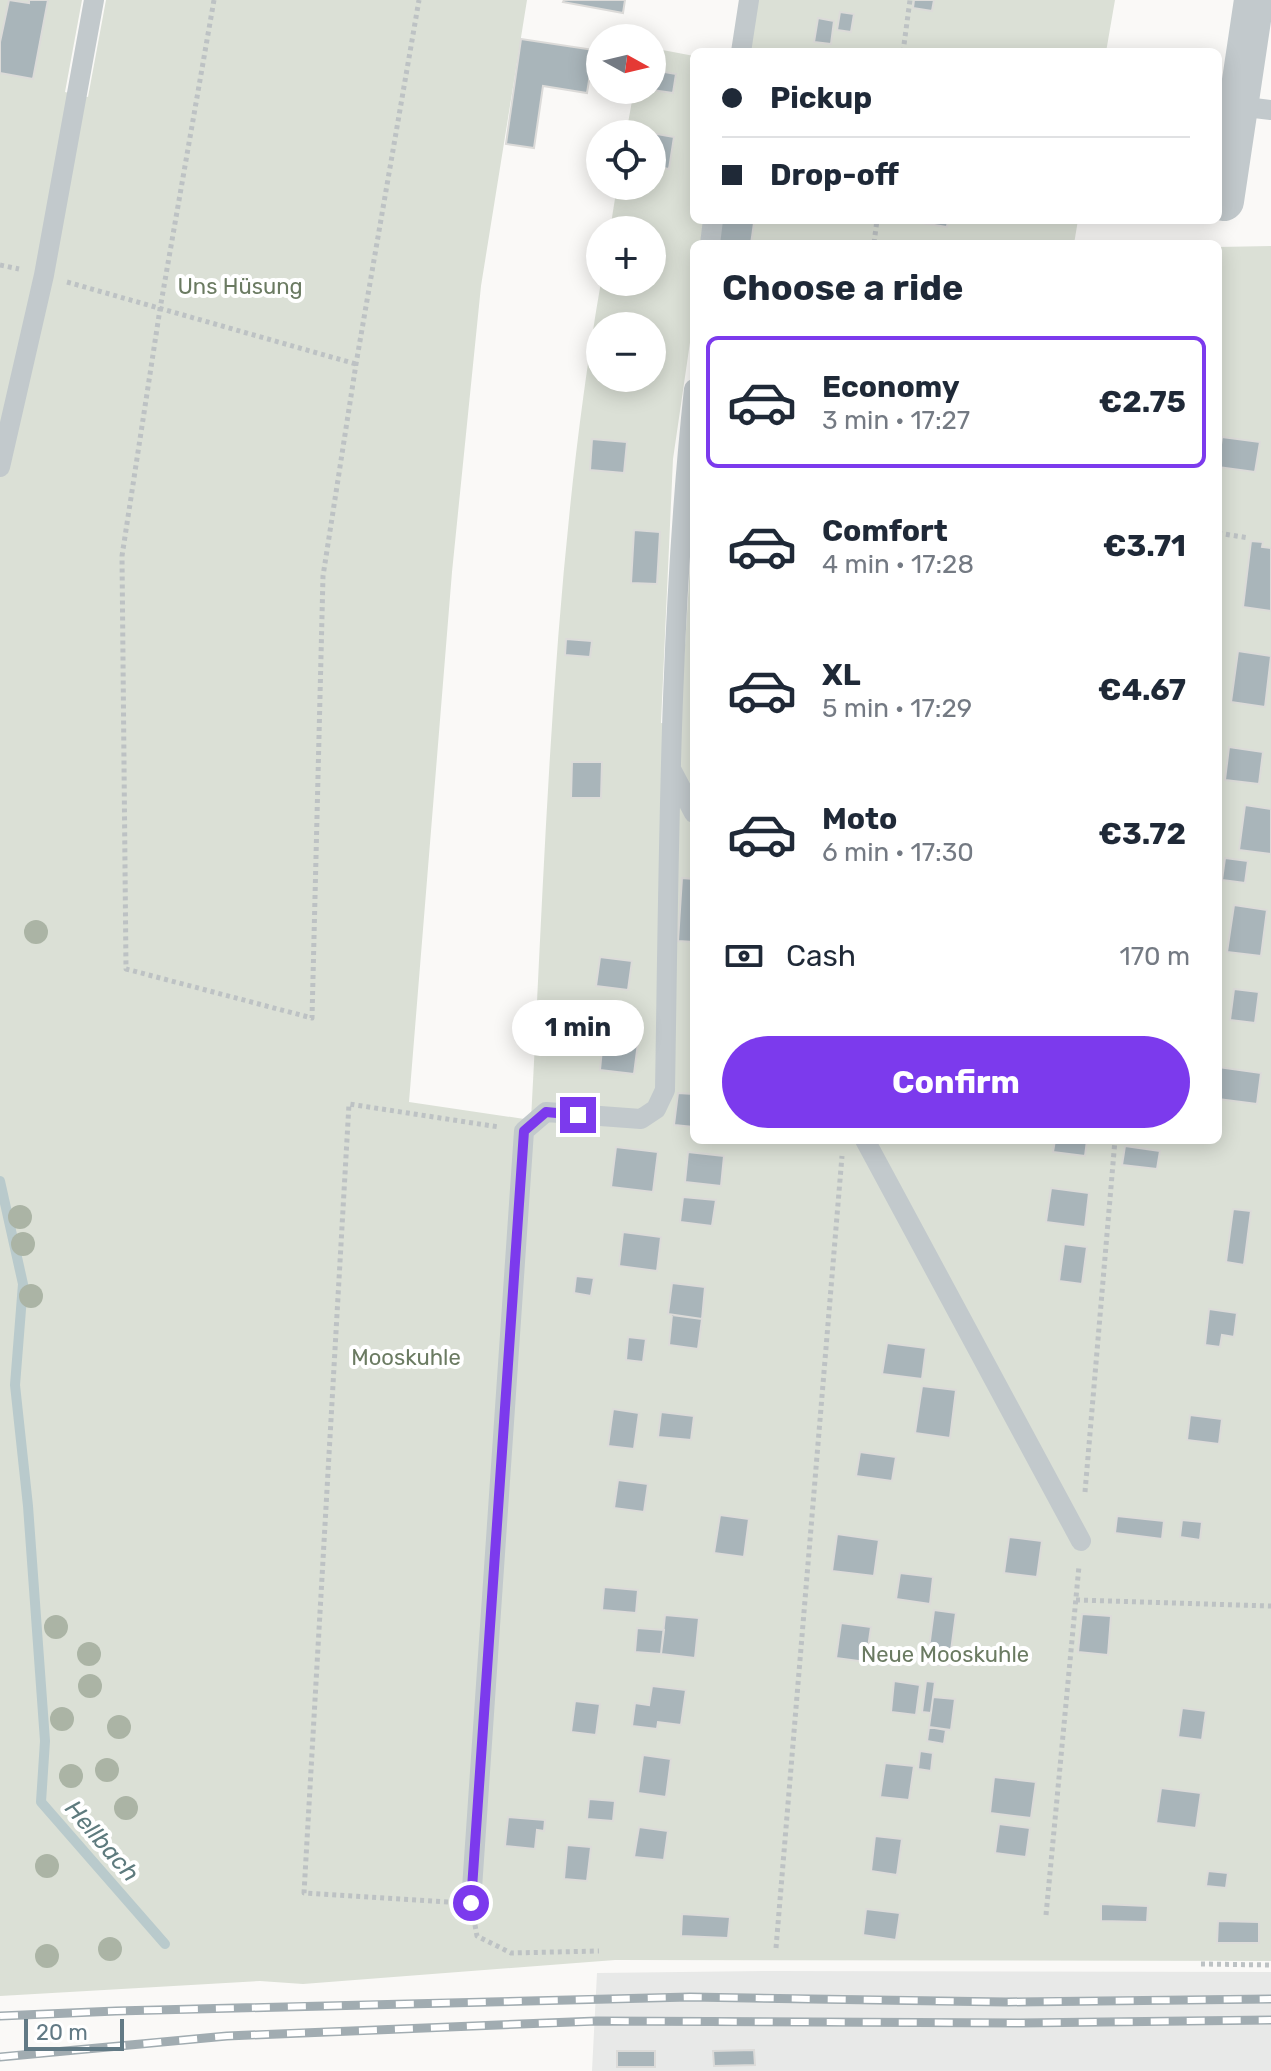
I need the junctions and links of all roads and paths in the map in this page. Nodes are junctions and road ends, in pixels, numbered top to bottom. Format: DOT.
graph roads {
  1 [pos="94,0"];
  2 [pos="214,0"];
  3 [pos="419,0"];
  4 [pos="749,0"];
  5 [pos="910,0"];
  6 [pos="1254,0"];
  7 [pos="742,48"];
  8 [pos="904,48"];
  9 [pos="1255,108"];
  10 [pos="1224,201"];
  11 [pos="0,265"];
  12 [pos="44,275"];
  13 [pos="160,309"];
  14 [pos="356,364"];
  15 [pos="690,463"];
  16 [pos="0,467"];
  17 [pos="1222,534"];
  18 [pos="1249,538"];
  19 [pos="670,768"];
  20 [pos="690,770"];
  21 [pos="690,806"];
  22 [pos="524,1131"];
  23 [pos="867,1144"];
  24 [pos="842,1155"];
  25 [pos="1081,1541"];
  26 [pos="1076,1600"];
  27 [pos="1271,1606"];
  28 [pos="471,1903"];
  29 [pos="776,1948"];
  30 [pos="599,1951"];
  31 [pos="1201,1964"];
  32 [pos="1271,1965"];
  1 -- 12 [label="lane"];
  2 -- 13 [label="path"];
  3 -- 14 [label="path"];
  4 -- 7 [label="lane"];
  5 -- 8 [label="path"];
  6 -- 9 [label="street"];
  9 -- 10 [label="street"];
  11 -- 12 [label="path"];
  12 -- 13 [label="path"];
  12 -- 16 [label="lane"];
  13 -- 14 [label="path"];
  13 -- 14 [label="path"];
  15 -- 19 [label="lane"];
  17 -- 18 [label="path"];
  19 -- 20 [label="lane"];
  19 -- 21 [label="lane"];
  19 -- 22 [label="lane"];
  22 -- 28 [label="lane"];
  22 -- 28 [label="path"];
  23 -- 25 [label="lane"];
  24 -- 29 [label="path"];
  26 -- 27 [label="path"];
  28 -- 30 [label="path"];
  31 -- 32 [label="path"];
}
